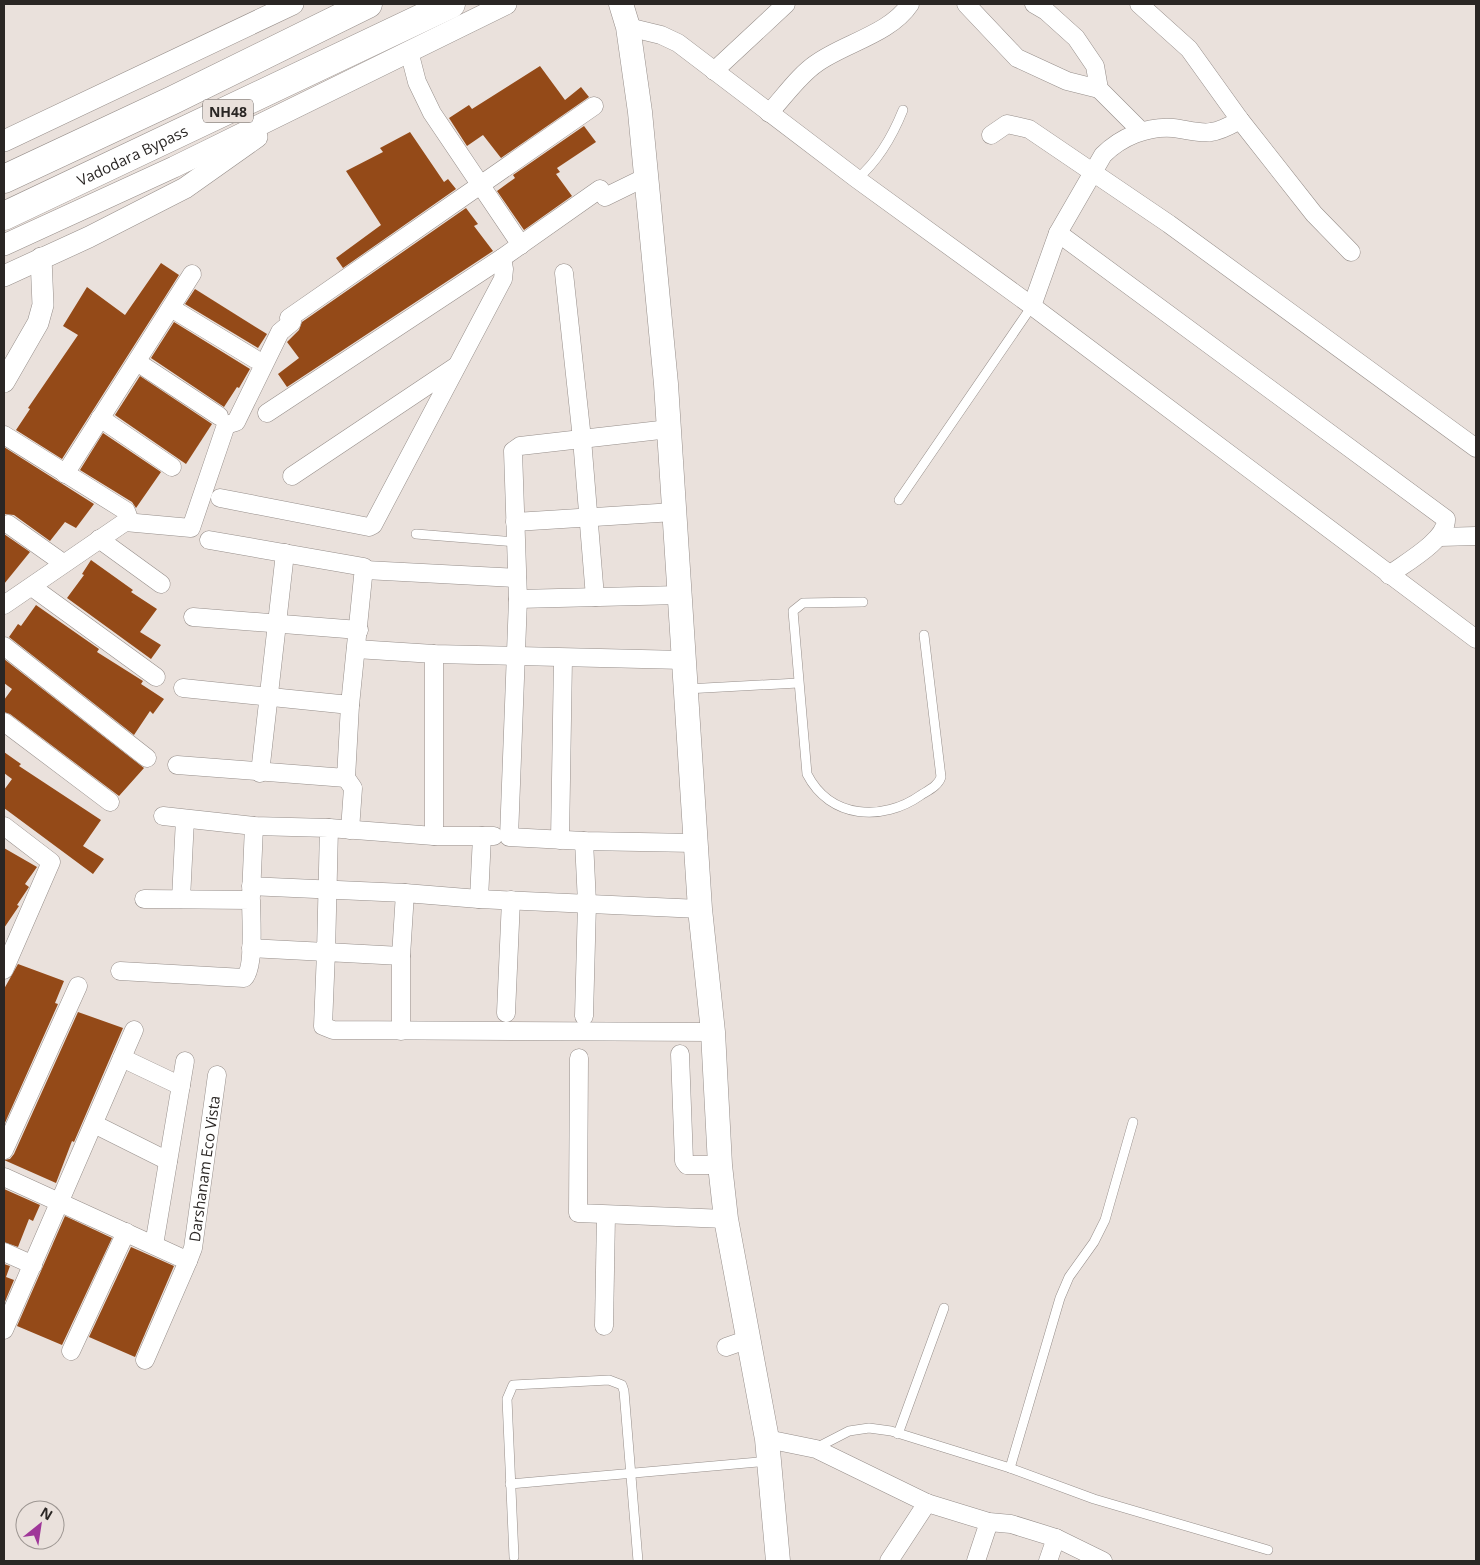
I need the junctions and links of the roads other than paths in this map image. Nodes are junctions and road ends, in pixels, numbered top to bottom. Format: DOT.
graph roads {
  1 [pos="293,4"];
  2 [pos="368,4"];
  3 [pos="451,4"];
  4 [pos="506,4"];
  5 [pos="786,4"];
  6 [pos="910,4"];
  7 [pos="966,4"];
  8 [pos="1034,4"];
  9 [pos="1139,4"];
  10 [pos="625,11"];
  11 [pos="409,51"];
  12 [pos="714,71"];
  13 [pos="1099,89"];
  14 [pos="311,100"];
  15 [pos="594,106"];
  16 [pos="903,110"];
  17 [pos="770,113"];
  18 [pos="1240,120"];
  19 [pos="1141,131"];
  20 [pos="991,135"];
  21 [pos="4,141"];
  22 [pos="1093,174"];
  23 [pos="646,177"];
  24 [pos="4,178"];
  25 [pos="857,179"];
  26 [pos="482,186"];
  27 [pos="4,216"];
  28 [pos="1058,233"];
  29 [pos="4,245"];
  30 [pos="521,245"];
  31 [pos="1351,252"];
  32 [pos="41,258"];
  33 [pos="502,258"];
  34 [pos="564,272"];
  35 [pos="192,274"];
  36 [pos="4,276"];
  37 [pos="1032,306"];
  38 [pos="171,308"];
  39 [pos="255,359"];
  40 [pos="137,362"];
  41 [pos="458,366"];
  42 [pos="4,382"];
  43 [pos="267,413"];
  44 [pos="219,416"];
  45 [pos="100,418"];
  46 [pos="669,429"];
  47 [pos="4,435"];
  48 [pos="582,439"];
  49 [pos="1476,448"];
  50 [pos="172,467"];
  51 [pos="65,474"];
  52 [pos="292,476"];
  53 [pos="220,498"];
  54 [pos="899,500"];
  55 [pos="674,512"];
  56 [pos="589,517"];
  57 [pos="124,522"];
  58 [pos="515,522"];
  59 [pos="8,524"];
  60 [pos="416,534"];
  61 [pos="1476,536"];
  62 [pos="1440,537"];
  63 [pos="99,539"];
  64 [pos="209,540"];
  65 [pos="516,542"];
  66 [pos="285,553"];
  67 [pos="63,563"];
  68 [pos="365,570"];
  69 [pos="1388,575"];
  70 [pos="517,578"];
  71 [pos="161,584"];
  72 [pos="32,587"];
  73 [pos="680,595"];
  74 [pos="596,598"];
  75 [pos="518,599"];
  76 [pos="863,602"];
  77 [pos="4,605"];
  78 [pos="192,617"];
  79 [pos="277,624"];
  80 [pos="359,630"];
  81 [pos="924,635"];
  82 [pos="1476,639"];
  83 [pos="4,646"];
  84 [pos="356,649"];
  85 [pos="434,654"];
  86 [pos="518,655"];
  87 [pos="563,658"];
  88 [pos="683,660"];
  89 [pos="156,677"];
  90 [pos="798,683"];
  91 [pos="183,688"];
  92 [pos="686,689"];
  93 [pos="267,696"];
  94 [pos="350,705"];
  95 [pos="4,722"];
  96 [pos="147,758"];
  97 [pos="177,765"];
  98 [pos="260,773"];
  99 [pos="346,778"];
  100 [pos="110,802"];
  101 [pos="163,816"];
  102 [pos="185,819"];
  103 [pos="4,826"];
  104 [pos="254,826"];
  105 [pos="329,828"];
  106 [pos="350,830"];
  107 [pos="434,836"];
  108 [pos="482,836"];
  109 [pos="509,837"];
  110 [pos="560,840"];
  111 [pos="584,841"];
  112 [pos="695,842"];
  113 [pos="327,891"];
  114 [pos="251,893"];
  115 [pos="405,893"];
  116 [pos="144,899"];
  117 [pos="480,899"];
  118 [pos="181,900"];
  119 [pos="511,900"];
  120 [pos="587,903"];
  121 [pos="700,909"];
  122 [pos="251,948"];
  123 [pos="326,952"];
  124 [pos="401,956"];
  125 [pos="4,970"];
  126 [pos="120,971"];
  127 [pos="78,986"];
  128 [pos="506,1013"];
  129 [pos="584,1016"];
  130 [pos="134,1030"];
  131 [pos="401,1030"];
  132 [pos="713,1032"];
  133 [pos="680,1054"];
  134 [pos="122,1058"];
  135 [pos="579,1058"];
  136 [pos="185,1061"];
  137 [pos="217,1075"];
  138 [pos="181,1086"];
  139 [pos="1133,1122"];
  140 [pos="94,1124"];
  141 [pos="4,1150"];
  142 [pos="168,1161"];
  143 [pos="720,1165"];
  144 [pos="4,1176"];
  145 [pos="61,1201"];
  146 [pos="606,1215"];
  147 [pos="726,1220"];
  148 [pos="126,1232"];
  149 [pos="154,1245"];
  150 [pos="4,1252"];
  151 [pos="188,1261"];
  152 [pos="33,1265"];
  153 [pos="944,1308"];
  154 [pos="604,1326"];
  155 [pos="4,1330"];
  156 [pos="748,1339"];
  157 [pos="726,1347"];
  158 [pos="71,1351"];
  159 [pos="145,1360"];
  160 [pos="898,1434"];
  161 [pos="816,1448"];
  162 [pos="768,1450"];
  163 [pos="1010,1468"];
  164 [pos="632,1473"];
  165 [pos="510,1484"];
  166 [pos="926,1503"];
  167 [pos="989,1522"];
  168 [pos="1056,1538"];
  169 [pos="1268,1550"];
  170 [pos="514,1557"];
  171 [pos="638,1561"];
  172 [pos="778,1561"];
  173 [pos="889,1561"];
  174 [pos="976,1561"];
  175 [pos="1048,1561"];
  176 [pos="1103,1561"];
  1 -- 21 [label="street"];
  2 -- 24 [label="highway, NH48"];
  3 -- 27 [label="highway, Vadodara Bypass / NH48"];
  4 -- 11 [label="street"];
  5 -- 12 [label="street"];
  6 -- 17 [label="street"];
  7 -- 13 [label="street"];
  8 -- 13 [label="street"];
  9 -- 18 [label="street"];
  10 -- 12 [label="street"];
  10 -- 23 [label="main road"];
  11 -- 14 [label="street"];
  11 -- 26 [label="street"];
  12 -- 17 [label="street"];
  13 -- 19 [label="street"];
  14 -- 29 [label="street"];
  14 -- 32 [label="street"];
  15 -- 26 [label="street"];
  16 -- 25 [label="lane"];
  17 -- 25 [label="street"];
  18 -- 19 [label="street"];
  18 -- 31 [label="street"];
  19 -- 22 [label="street"];
  20 -- 22 [label="street"];
  22 -- 28 [label="street"];
  22 -- 49 [label="street"];
  23 -- 30 [label="street"];
  23 -- 46 [label="main road"];
  25 -- 37 [label="street"];
  26 -- 30 [label="street"];
  26 -- 57 [label="street"];
  28 -- 37 [label="street"];
  28 -- 62 [label="street"];
  30 -- 33 [label="street"];
  32 -- 36 [label="street"];
  32 -- 42 [label="street"];
  33 -- 41 [label="street"];
  33 -- 43 [label="street"];
  34 -- 48 [label="street"];
  35 -- 38 [label="street"];
  37 -- 54 [label="lane"];
  37 -- 69 [label="street"];
  38 -- 39 [label="street"];
  38 -- 40 [label="street"];
  40 -- 44 [label="street"];
  40 -- 45 [label="street"];
  41 -- 52 [label="street"];
  41 -- 53 [label="street"];
  45 -- 50 [label="street"];
  45 -- 51 [label="street"];
  46 -- 48 [label="street"];
  46 -- 55 [label="main road"];
  47 -- 51 [label="street"];
  48 -- 56 [label="street"];
  48 -- 58 [label="street"];
  51 -- 57 [label="street"];
  55 -- 56 [label="street"];
  55 -- 73 [label="main road"];
  56 -- 58 [label="street"];
  56 -- 74 [label="street"];
  57 -- 63 [label="street"];
  58 -- 65 [label="street"];
  59 -- 67 [label="street"];
  60 -- 65 [label="lane"];
  61 -- 62 [label="street"];
  62 -- 69 [label="street"];
  63 -- 67 [label="street"];
  63 -- 71 [label="street"];
  64 -- 66 [label="street"];
  65 -- 70 [label="street"];
  66 -- 68 [label="street"];
  66 -- 79 [label="street"];
  67 -- 72 [label="street"];
  68 -- 70 [label="street"];
  68 -- 80 [label="street"];
  69 -- 82 [label="street"];
  70 -- 75 [label="street"];
  72 -- 77 [label="street"];
  72 -- 89 [label="street"];
  73 -- 74 [label="street"];
  73 -- 88 [label="main road"];
  74 -- 75 [label="street"];
  75 -- 86 [label="street"];
  76 -- 90 [label="lane"];
  78 -- 79 [label="street"];
  79 -- 80 [label="street"];
  79 -- 93 [label="street"];
  80 -- 84 [label="street"];
  81 -- 90 [label="lane"];
  83 -- 96 [label="street"];
  84 -- 85 [label="street"];
  84 -- 94 [label="street"];
  85 -- 86 [label="street"];
  85 -- 107 [label="street"];
  86 -- 87 [label="street"];
  86 -- 109 [label="street"];
  87 -- 88 [label="street"];
  87 -- 110 [label="street"];
  88 -- 92 [label="main road"];
  90 -- 92 [label="lane"];
  91 -- 93 [label="street"];
  92 -- 112 [label="main road"];
  93 -- 94 [label="street"];
  93 -- 98 [label="street"];
  94 -- 99 [label="street"];
  95 -- 100 [label="street"];
  97 -- 98 [label="street"];
  98 -- 99 [label="street"];
  99 -- 106 [label="street"];
  101 -- 102 [label="street"];
  102 -- 104 [label="street"];
  102 -- 118 [label="street"];
  103 -- 125 [label="street"];
  104 -- 105 [label="street"];
  104 -- 114 [label="street"];
  105 -- 106 [label="street"];
  105 -- 113 [label="street"];
  106 -- 107 [label="street"];
  107 -- 108 [label="street"];
  108 -- 109 [label="street"];
  108 -- 117 [label="street"];
  109 -- 110 [label="street"];
  110 -- 111 [label="street"];
  111 -- 112 [label="street"];
  111 -- 120 [label="street"];
  112 -- 121 [label="main road"];
  113 -- 114 [label="street"];
  113 -- 115 [label="street"];
  113 -- 123 [label="street"];
  114 -- 118 [label="street"];
  114 -- 122 [label="street"];
  115 -- 117 [label="street"];
  115 -- 124 [label="street"];
  116 -- 118 [label="street"];
  117 -- 119 [label="street"];
  119 -- 120 [label="street"];
  119 -- 128 [label="street"];
  120 -- 121 [label="street"];
  120 -- 129 [label="street"];
  121 -- 132 [label="main road"];
  122 -- 123 [label="street"];
  122 -- 126 [label="street"];
  123 -- 124 [label="street"];
  123 -- 131 [label="street"];
  124 -- 131 [label="street"];
  127 -- 141 [label="street"];
  130 -- 134 [label="street"];
  131 -- 132 [label="street"];
  132 -- 143 [label="main road"];
  133 -- 143 [label="street"];
  134 -- 138 [label="street"];
  134 -- 140 [label="street"];
  135 -- 146 [label="street"];
  136 -- 138 [label="street"];
  137 -- 151 [label="street, Darshanam Eco Vista"];
  138 -- 142 [label="street"];
  139 -- 163 [label="lane"];
  140 -- 142 [label="street"];
  140 -- 145 [label="street"];
  142 -- 149 [label="street"];
  143 -- 147 [label="main road"];
  144 -- 145 [label="street, Darshanam Eco Vista"];
  145 -- 148 [label="street, Darshanam Eco Vista"];
  145 -- 152 [label="street"];
  146 -- 147 [label="street"];
  146 -- 154 [label="street"];
  147 -- 156 [label="main road"];
  148 -- 149 [label="street, Darshanam Eco Vista"];
  148 -- 158 [label="street"];
  149 -- 151 [label="street, Darshanam Eco Vista"];
  150 -- 152 [label="street"];
  151 -- 159 [label="street, Darshanam Eco Vista"];
  152 -- 155 [label="street"];
  153 -- 160 [label="lane"];
  156 -- 157 [label="street"];
  156 -- 162 [label="main road"];
  160 -- 161 [label="lane"];
  160 -- 163 [label="lane"];
  161 -- 162 [label="street"];
  161 -- 166 [label="street"];
  162 -- 164 [label="lane"];
  162 -- 172 [label="main road"];
  163 -- 169 [label="lane"];
  164 -- 165 [label="lane"];
  164 -- 165 [label="lane"];
  164 -- 171 [label="lane"];
  165 -- 170 [label="lane"];
  166 -- 167 [label="street"];
  166 -- 173 [label="street"];
  167 -- 168 [label="street"];
  167 -- 174 [label="street"];
  168 -- 175 [label="street"];
  168 -- 176 [label="street"];
}
